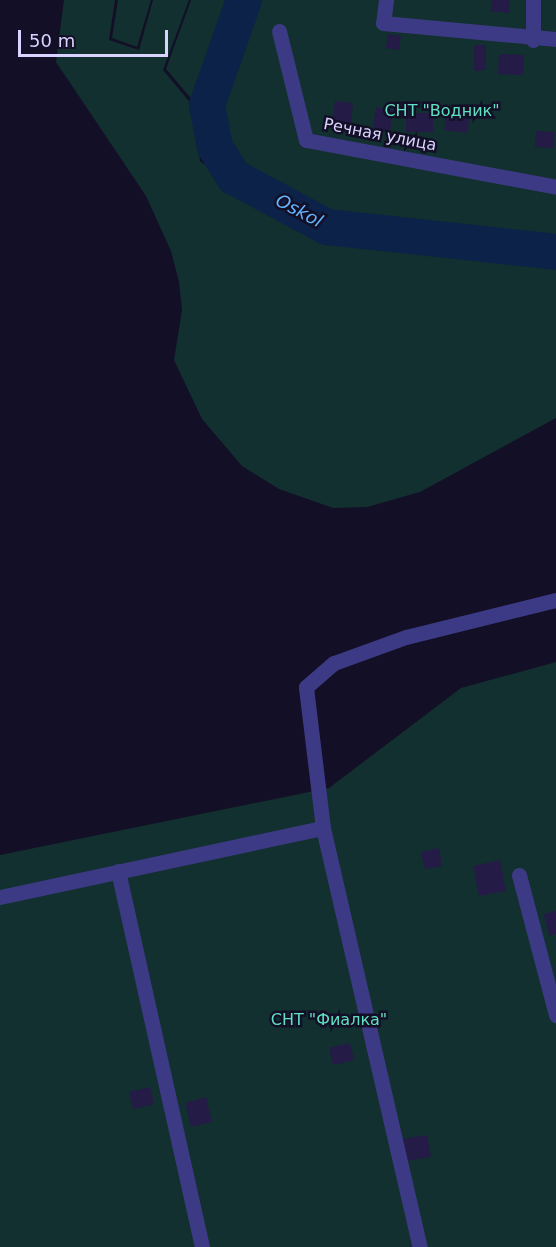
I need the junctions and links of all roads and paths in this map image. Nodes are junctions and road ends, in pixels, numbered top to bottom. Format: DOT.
graph roads {
  1 [pos="386,0"];
  2 [pos="534,0"];
  3 [pos="279,31"];
  4 [pos="556,39"];
  5 [pos="533,40"];
  6 [pos="556,188"];
  7 [pos="556,600"];
  8 [pos="323,828"];
  9 [pos="118,872"];
  10 [pos="519,875"];
  11 [pos="0,897"];
  12 [pos="556,1015"];
  13 [pos="202,1247"];
  14 [pos="420,1247"];
  1 -- 5 [label="lane"];
  2 -- 5 [label="lane"];
  3 -- 6 [label="lane, Речная улица"];
  4 -- 5 [label="lane"];
  7 -- 8 [label="lane"];
  8 -- 9 [label="lane"];
  8 -- 14 [label="lane"];
  9 -- 11 [label="lane"];
  9 -- 13 [label="lane"];
  10 -- 12 [label="lane"];
}
